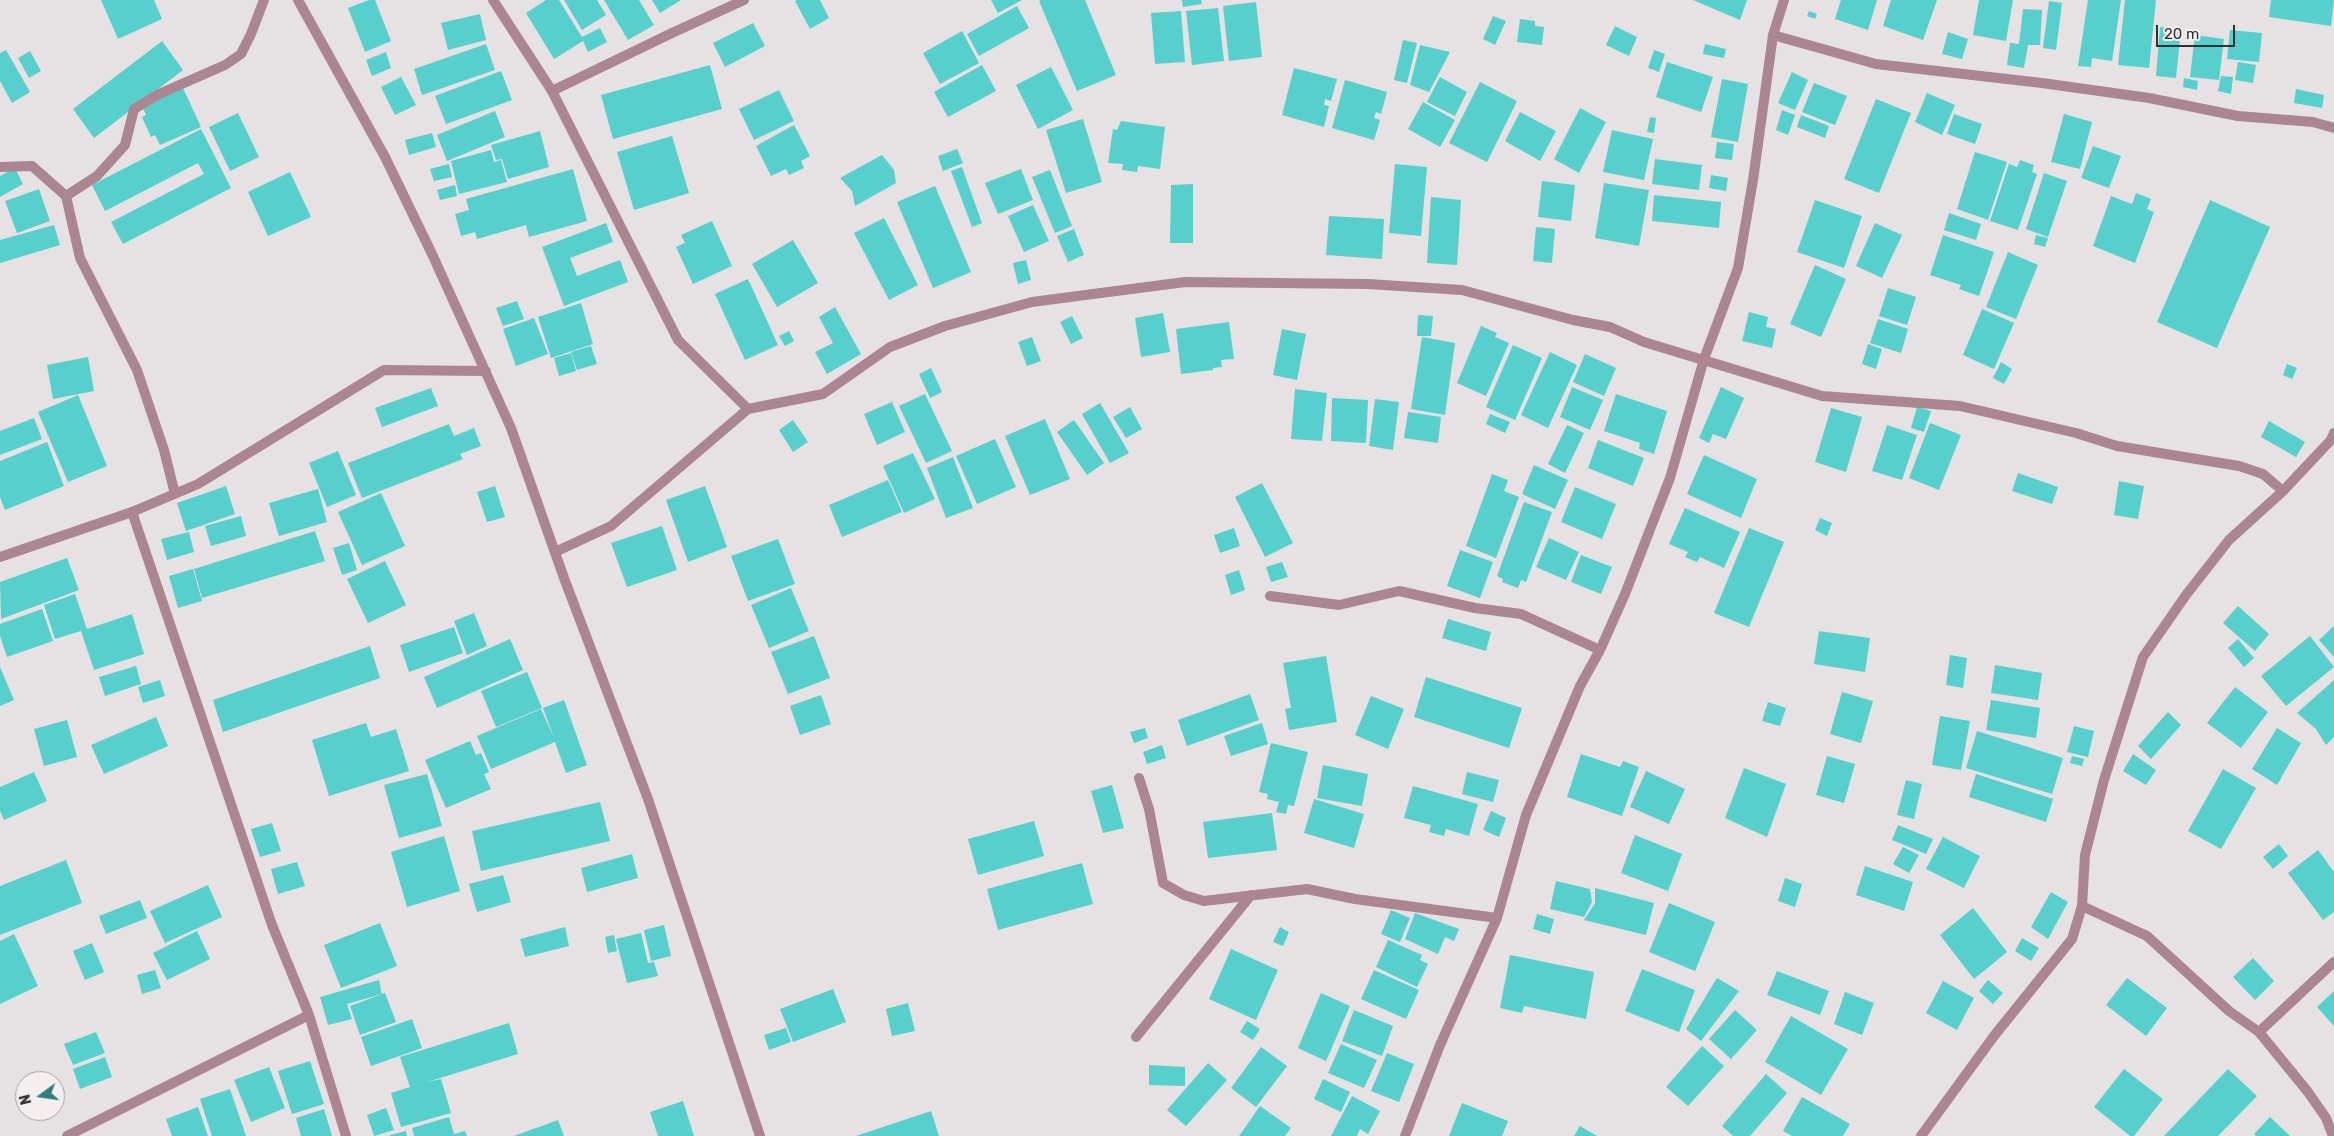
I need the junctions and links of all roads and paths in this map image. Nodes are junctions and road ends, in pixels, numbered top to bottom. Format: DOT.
graph roads {
  1 [pos="264,0"];
  2 [pos="298,0"];
  3 [pos="493,0"];
  4 [pos="744,0"];
  5 [pos="1784,0"];
  6 [pos="1773,35"];
  7 [pos="552,92"];
  8 [pos="2334,128"];
  9 [pos="0,167"];
  10 [pos="66,196"];
  11 [pos="1704,359"];
  12 [pos="486,371"];
  13 [pos="748,409"];
  14 [pos="2334,433"];
  15 [pos="2283,491"];
  16 [pos="175,494"];
  17 [pos="132,512"];
  18 [pos="554,552"];
  19 [pos="0,556"];
  20 [pos="1270,596"];
  21 [pos="1600,650"];
  22 [pos="1139,778"];
  23 [pos="1251,895"];
  24 [pos="2082,906"];
  25 [pos="1497,918"];
  26 [pos="2334,962"];
  27 [pos="309,1016"];
  28 [pos="2258,1032"];
  29 [pos="1136,1036"];
  30 [pos="67,1136"];
  31 [pos="346,1136"];
  32 [pos="760,1136"];
  33 [pos="1405,1136"];
  34 [pos="1921,1136"];
  35 [pos="2333,1136"];
  1 -- 10 [label="street"];
  2 -- 12 [label="street"];
  3 -- 7 [label="street"];
  4 -- 7 [label="street"];
  5 -- 6 [label="street"];
  6 -- 8 [label="street"];
  6 -- 11 [label="street"];
  7 -- 13 [label="street"];
  9 -- 10 [label="street"];
  10 -- 16 [label="street"];
  11 -- 13 [label="street"];
  11 -- 15 [label="street"];
  11 -- 21 [label="street"];
  12 -- 16 [label="street"];
  12 -- 18 [label="street"];
  13 -- 18 [label="street"];
  14 -- 15 [label="street"];
  15 -- 24 [label="street"];
  16 -- 17 [label="street"];
  17 -- 19 [label="street"];
  17 -- 27 [label="street"];
  18 -- 32 [label="street"];
  20 -- 21 [label="street"];
  21 -- 25 [label="street"];
  22 -- 23 [label="street"];
  23 -- 25 [label="street"];
  23 -- 29 [label="street"];
  24 -- 28 [label="street"];
  24 -- 34 [label="street"];
  25 -- 33 [label="street"];
  26 -- 28 [label="street"];
  27 -- 30 [label="street"];
  27 -- 31 [label="street"];
  28 -- 35 [label="street"];
}
